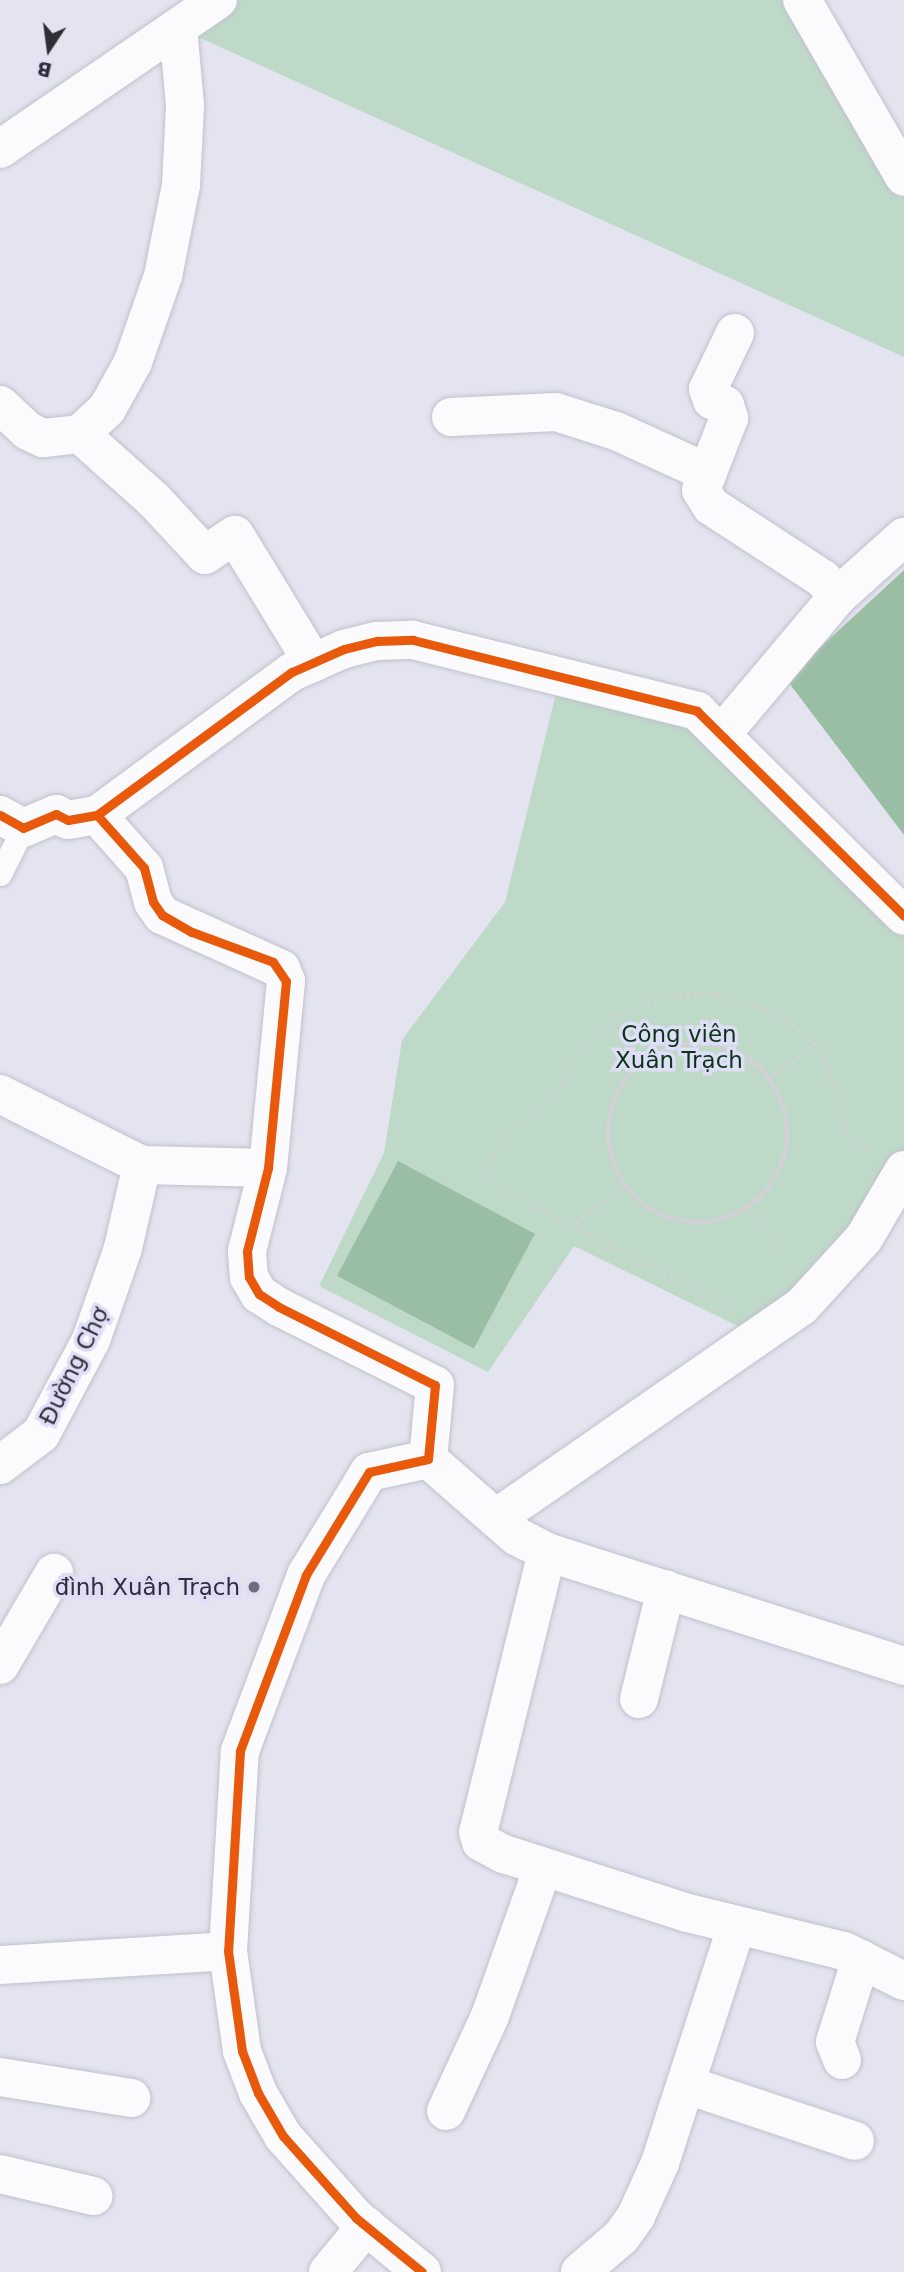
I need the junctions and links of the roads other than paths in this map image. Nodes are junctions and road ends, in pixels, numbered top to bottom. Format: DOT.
graph roads {
  1 [pos="218,0"];
  2 [pos="802,0"];
  3 [pos="178,28"];
  4 [pos="0,149"];
  5 [pos="904,177"];
  6 [pos="735,332"];
  7 [pos="0,405"];
  8 [pos="451,417"];
  9 [pos="80,434"];
  10 [pos="708,473"];
  11 [pos="904,537"];
  12 [pos="838,596"];
  13 [pos="313,663"];
  14 [pos="721,735"];
  15 [pos="97,815"];
  16 [pos="11,821"];
  17 [pos="0,874"];
  18 [pos="904,916"];
  19 [pos="0,1094"];
  20 [pos="891,1163"];
  21 [pos="142,1165"];
  22 [pos="268,1168"];
  23 [pos="428,1459"];
  24 [pos="0,1465"];
  25 [pos="496,1518"];
  26 [pos="547,1552"];
  27 [pos="54,1573"];
  28 [pos="666,1589"];
  29 [pos="0,1665"];
  30 [pos="904,1666"];
  31 [pos="639,1699"];
  32 [pos="543,1867"];
  33 [pos="737,1925"];
  34 [pos="228,1951"];
  35 [pos="860,1959"];
  36 [pos="0,1965"];
  37 [pos="904,1981"];
  38 [pos="842,2060"];
  39 [pos="0,2077"];
  40 [pos="687,2085"];
  41 [pos="131,2098"];
  42 [pos="446,2110"];
  43 [pos="855,2141"];
  44 [pos="0,2174"];
  45 [pos="93,2196"];
  46 [pos="366,2226"];
  47 [pos="328,2272"];
  48 [pos="422,2272"];
  49 [pos="580,2272"];
  1 -- 3 [label="street"];
  2 -- 5 [label="street"];
  3 -- 4 [label="street"];
  3 -- 9 [label="street"];
  6 -- 10 [label="street"];
  7 -- 9 [label="street"];
  8 -- 10 [label="street"];
  9 -- 13 [label="street"];
  10 -- 12 [label="street"];
  11 -- 12 [label="street"];
  12 -- 14 [label="street"];
  13 -- 14 [label="street"];
  13 -- 15 [label="street"];
  14 -- 18 [label="street"];
  15 -- 16 [label="street"];
  15 -- 22 [label="street"];
  16 -- 17 [label="lane"];
  19 -- 21 [label="street"];
  20 -- 25 [label="street"];
  21 -- 22 [label="street"];
  21 -- 24 [label="street, Đường Chợ"];
  22 -- 23 [label="street"];
  23 -- 25 [label="street"];
  23 -- 34 [label="street"];
  25 -- 26 [label="street"];
  26 -- 28 [label="street"];
  26 -- 32 [label="street"];
  27 -- 29 [label="street"];
  28 -- 30 [label="street"];
  28 -- 31 [label="street"];
  32 -- 33 [label="street"];
  32 -- 42 [label="street"];
  33 -- 35 [label="street"];
  33 -- 40 [label="street"];
  34 -- 36 [label="street"];
  34 -- 46 [label="street"];
  35 -- 37 [label="street"];
  35 -- 38 [label="street"];
  39 -- 41 [label="street"];
  40 -- 43 [label="street"];
  40 -- 49 [label="street"];
  44 -- 45 [label="street"];
  46 -- 47 [label="street"];
  46 -- 48 [label="street"];
}
